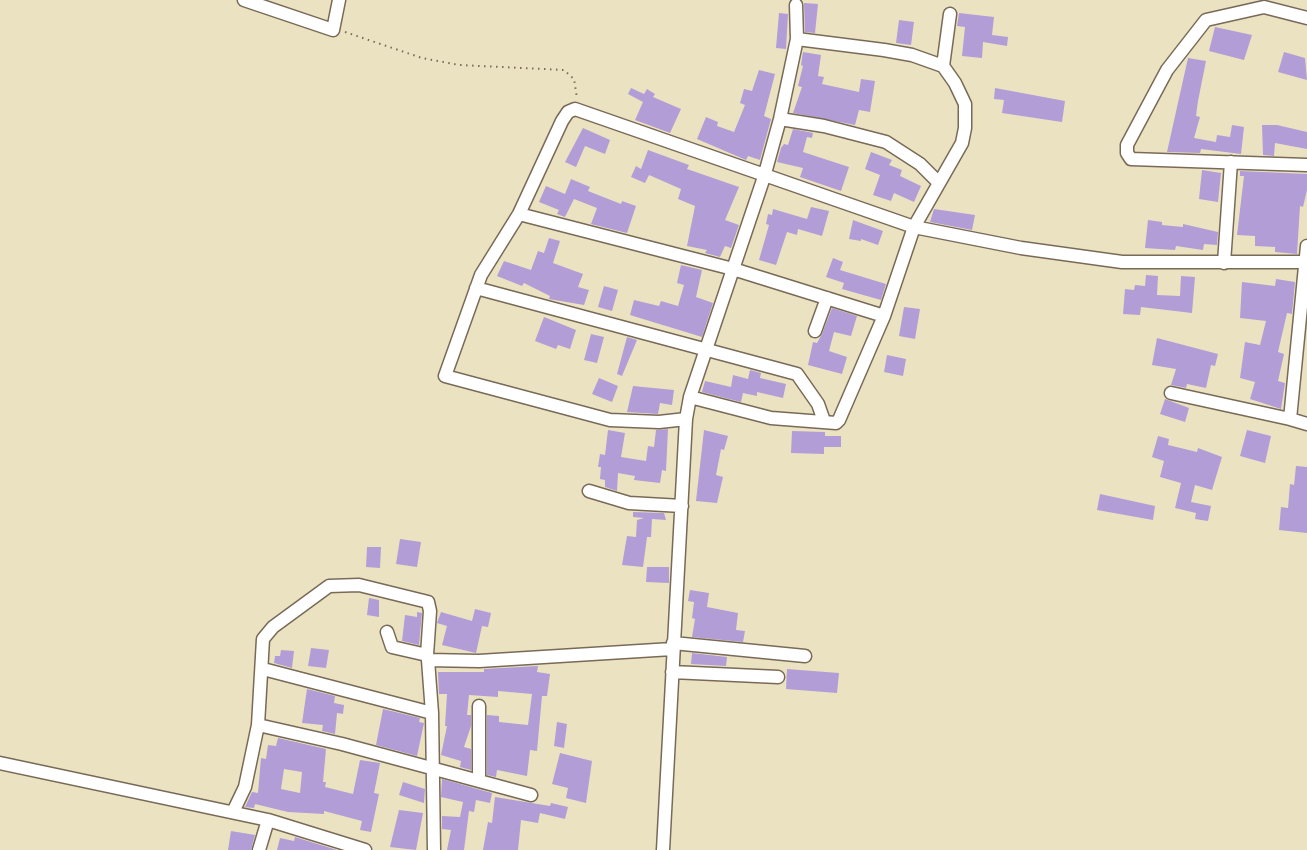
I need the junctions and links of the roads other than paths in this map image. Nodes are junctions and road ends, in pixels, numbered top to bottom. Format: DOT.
graph roads {
  1 [pos="244,0"];
  2 [pos="339,0"];
  3 [pos="796,5"];
  4 [pos="950,14"];
  5 [pos="1307,18"];
  6 [pos="796,39"];
  7 [pos="944,66"];
  8 [pos="780,119"];
  9 [pos="1231,162"];
  10 [pos="1307,165"];
  11 [pos="765,177"];
  12 [pos="938,182"];
  13 [pos="519,214"];
  14 [pos="914,227"];
  15 [pos="1307,246"];
  16 [pos="1306,262"];
  17 [pos="1224,263"];
  18 [pos="733,269"];
  19 [pos="476,288"];
  20 [pos="827,298"];
  21 [pos="884,316"];
  22 [pos="815,332"];
  23 [pos="705,351"];
  24 [pos="1171,393"];
  25 [pos="690,397"];
  26 [pos="686,419"];
  27 [pos="1290,419"];
  28 [pos="824,422"];
  29 [pos="1307,424"];
  30 [pos="588,491"];
  31 [pos="682,506"];
  32 [pos="387,632"];
  33 [pos="673,646"];
  34 [pos="805,656"];
  35 [pos="427,658"];
  36 [pos="263,669"];
  37 [pos="672,672"];
  38 [pos="778,677"];
  39 [pos="479,706"];
  40 [pos="432,712"];
  41 [pos="258,725"];
  42 [pos="0,763"];
  43 [pos="431,768"];
  44 [pos="479,781"];
  45 [pos="531,795"];
  46 [pos="233,812"];
  47 [pos="268,820"];
  48 [pos="259,850"];
  49 [pos="365,850"];
  50 [pos="434,850"];
  51 [pos="663,850"];
  1 -- 2 [label="street"];
  3 -- 6 [label="street"];
  4 -- 7 [label="street"];
  5 -- 9 [label="street"];
  6 -- 7 [label="street"];
  6 -- 8 [label="street"];
  7 -- 12 [label="street"];
  8 -- 11 [label="street"];
  8 -- 12 [label="street"];
  9 -- 10 [label="street"];
  9 -- 17 [label="street"];
  11 -- 13 [label="street"];
  11 -- 14 [label="street"];
  11 -- 18 [label="street"];
  12 -- 14 [label="street"];
  13 -- 18 [label="street"];
  13 -- 19 [label="street"];
  14 -- 17 [label="street"];
  14 -- 21 [label="street"];
  15 -- 16 [label="street"];
  16 -- 17 [label="street"];
  16 -- 27 [label="street"];
  18 -- 20 [label="street"];
  18 -- 23 [label="street"];
  19 -- 23 [label="street"];
  19 -- 26 [label="street"];
  20 -- 21 [label="street"];
  20 -- 22 [label="street"];
  21 -- 28 [label="street"];
  23 -- 25 [label="street"];
  23 -- 28 [label="street"];
  24 -- 27 [label="street"];
  25 -- 26 [label="street"];
  25 -- 28 [label="street"];
  26 -- 31 [label="street"];
  27 -- 29 [label="street"];
  30 -- 31 [label="street"];
  31 -- 33 [label="street"];
  32 -- 35 [label="street"];
  33 -- 34 [label="street"];
  33 -- 35 [label="street"];
  33 -- 37 [label="street"];
  35 -- 36 [label="street"];
  35 -- 40 [label="street"];
  36 -- 40 [label="street"];
  36 -- 41 [label="street"];
  37 -- 38 [label="street"];
  37 -- 51 [label="street"];
  39 -- 44 [label="street"];
  40 -- 43 [label="street"];
  41 -- 43 [label="street"];
  41 -- 46 [label="street"];
  42 -- 46 [label="street"];
  43 -- 44 [label="street"];
  43 -- 50 [label="street"];
  44 -- 45 [label="street"];
  46 -- 47 [label="street"];
  47 -- 48 [label="street"];
  47 -- 49 [label="street"];
}
